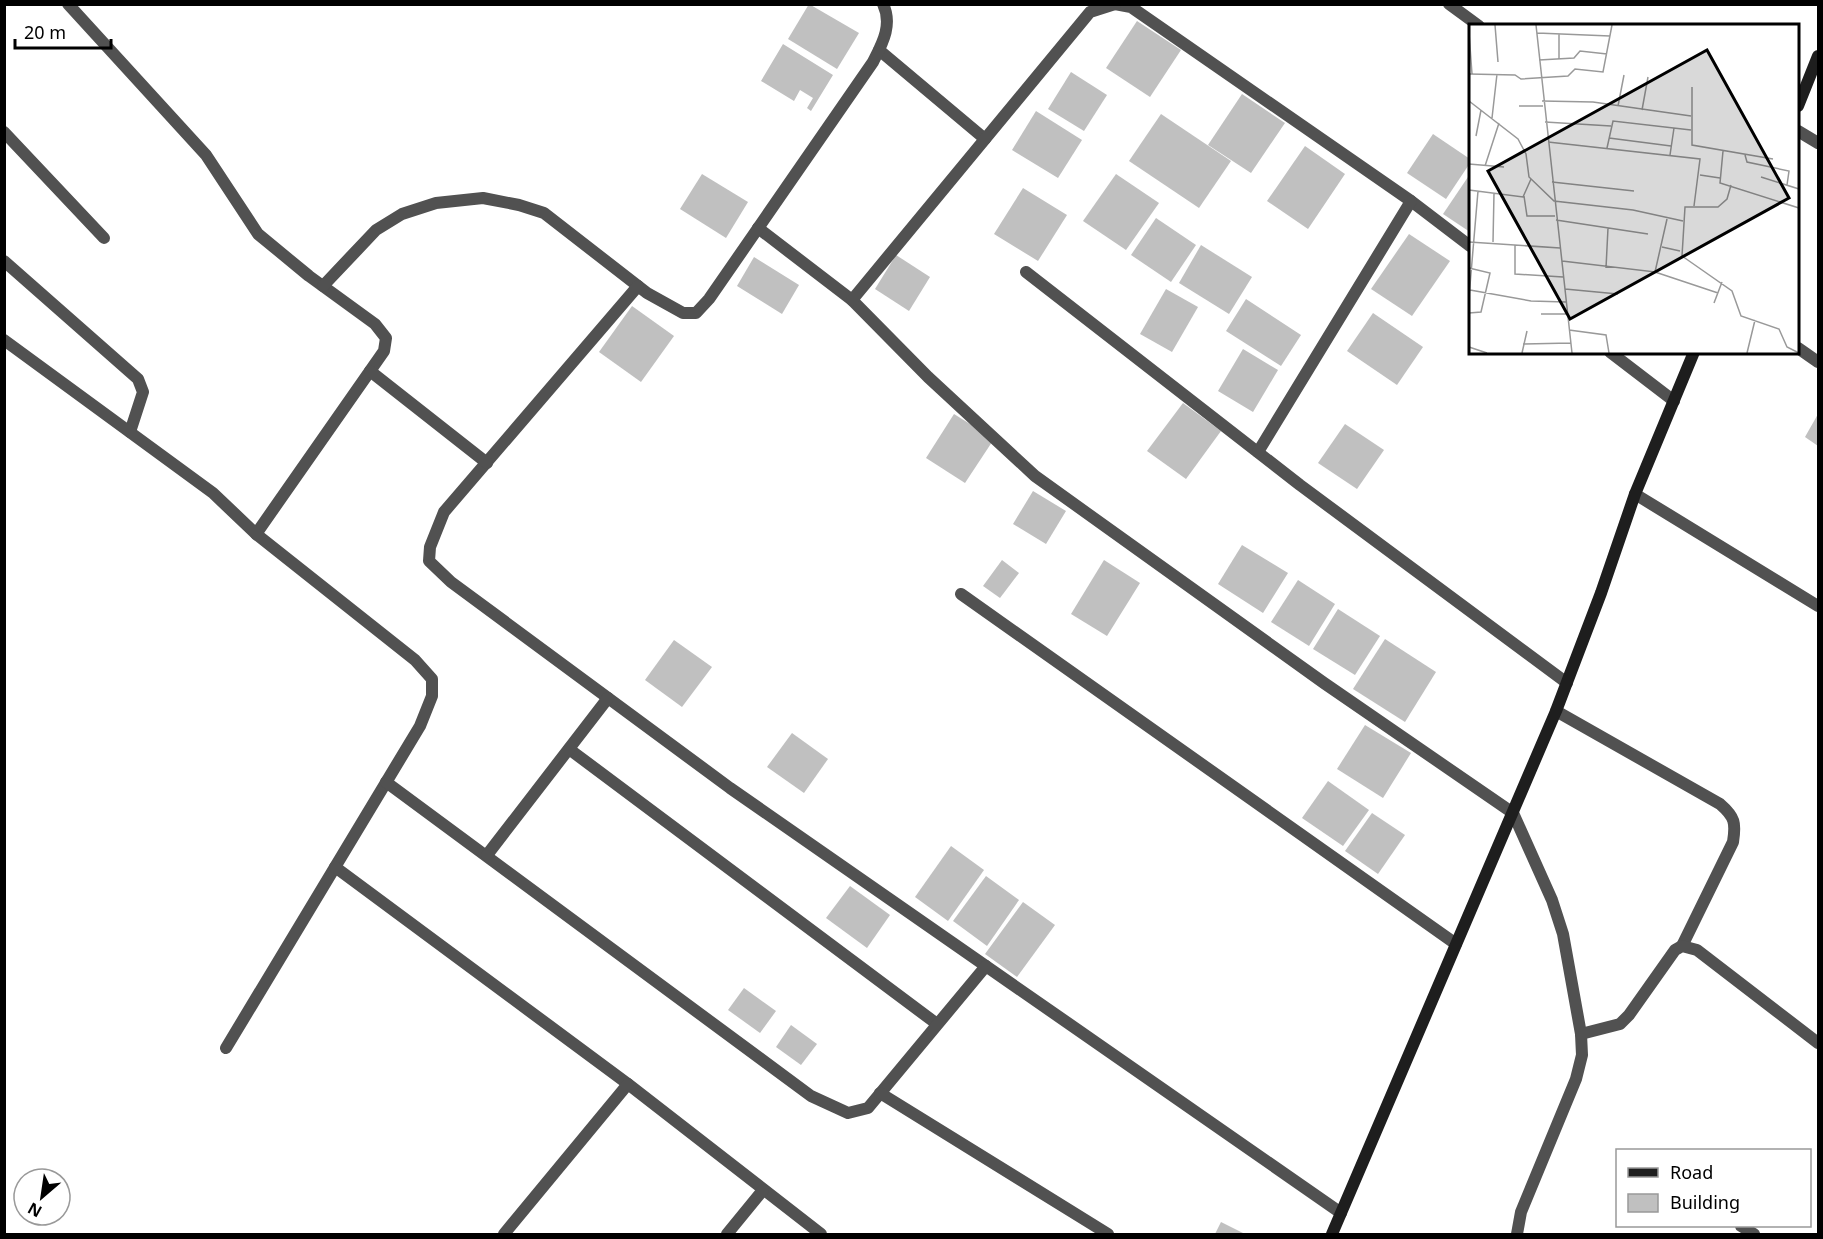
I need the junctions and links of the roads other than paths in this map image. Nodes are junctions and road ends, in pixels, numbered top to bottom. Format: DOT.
graph roads {
  1 [pos="68,4"];
  2 [pos="884,4"];
  3 [pos="1115,4"];
  4 [pos="1449,4"];
  5 [pos="1476,24"];
  6 [pos="879,50"];
  7 [pos="1818,56"];
  8 [pos="1799,101"];
  9 [pos="4,132"];
  10 [pos="1799,132"];
  11 [pos="985,139"];
  12 [pos="1818,143"];
  13 [pos="1411,201"];
  14 [pos="758,228"];
  15 [pos="104,238"];
  16 [pos="1469,245"];
  17 [pos="4,261"];
  18 [pos="1026,272"];
  19 [pos="323,286"];
  20 [pos="638,286"];
  21 [pos="852,300"];
  22 [pos="4,340"];
  23 [pos="1799,349"];
  24 [pos="1613,354"];
  25 [pos="1693,354"];
  26 [pos="1818,362"];
  27 [pos="370,371"];
  28 [pos="1674,402"];
  29 [pos="130,432"];
  30 [pos="1258,452"];
  31 [pos="487,463"];
  32 [pos="1635,494"];
  33 [pos="256,534"];
  34 [pos="961,594"];
  35 [pos="1818,606"];
  36 [pos="1567,683"];
  37 [pos="608,698"];
  38 [pos="1556,711"];
  39 [pos="568,749"];
  40 [pos="386,782"];
  41 [pos="1513,813"];
  42 [pos="487,855"];
  43 [pos="335,867"];
  44 [pos="1456,944"];
  45 [pos="1682,946"];
  46 [pos="986,966"];
  47 [pos="937,1024"];
  48 [pos="1581,1034"];
  49 [pos="1818,1042"];
  50 [pos="226,1048"];
  51 [pos="628,1084"];
  52 [pos="880,1093"];
  53 [pos="763,1190"];
  54 [pos="1341,1213"];
  55 [pos="504,1234"];
  56 [pos="727,1234"];
  57 [pos="820,1234"];
  58 [pos="1108,1234"];
  59 [pos="1332,1234"];
  60 [pos="1517,1234"];
  1 -- 19 [label="street"];
  2 -- 6 [label="street"];
  3 -- 11 [label="street"];
  3 -- 13 [label="street"];
  4 -- 5 [label="street"];
  6 -- 11 [label="street"];
  6 -- 14 [label="street"];
  7 -- 8 [label="street"];
  9 -- 15 [label="street"];
  10 -- 12 [label="street"];
  11 -- 21 [label="street"];
  13 -- 16 [label="street"];
  13 -- 30 [label="street"];
  14 -- 20 [label="street"];
  14 -- 21 [label="street"];
  17 -- 29 [label="street"];
  18 -- 30 [label="street"];
  19 -- 20 [label="street"];
  19 -- 27 [label="street"];
  20 -- 31 [label="street"];
  21 -- 41 [label="street"];
  22 -- 29 [label="street"];
  23 -- 26 [label="street"];
  24 -- 28 [label="street"];
  25 -- 28 [label="street"];
  27 -- 31 [label="street"];
  27 -- 33 [label="street"];
  28 -- 32 [label="street"];
  29 -- 33 [label="street"];
  30 -- 36 [label="street"];
  31 -- 37 [label="street"];
  32 -- 35 [label="street"];
  32 -- 36 [label="street"];
  33 -- 40 [label="street"];
  34 -- 44 [label="street"];
  36 -- 38 [label="street"];
  37 -- 39 [label="street"];
  37 -- 46 [label="street"];
  38 -- 41 [label="street"];
  38 -- 45 [label="street"];
  39 -- 42 [label="street"];
  39 -- 47 [label="street"];
  40 -- 42 [label="street"];
  40 -- 43 [label="street"];
  41 -- 44 [label="street"];
  41 -- 48 [label="street"];
  42 -- 52 [label="street"];
  43 -- 50 [label="street"];
  43 -- 51 [label="street"];
  44 -- 54 [label="street"];
  45 -- 48 [label="street"];
  45 -- 49 [label="street"];
  46 -- 47 [label="street"];
  46 -- 54 [label="street"];
  47 -- 52 [label="street"];
  48 -- 60 [label="street"];
  51 -- 53 [label="street"];
  51 -- 55 [label="street"];
  52 -- 58 [label="street"];
  53 -- 56 [label="street"];
  53 -- 57 [label="street"];
  54 -- 59 [label="street"];
}
